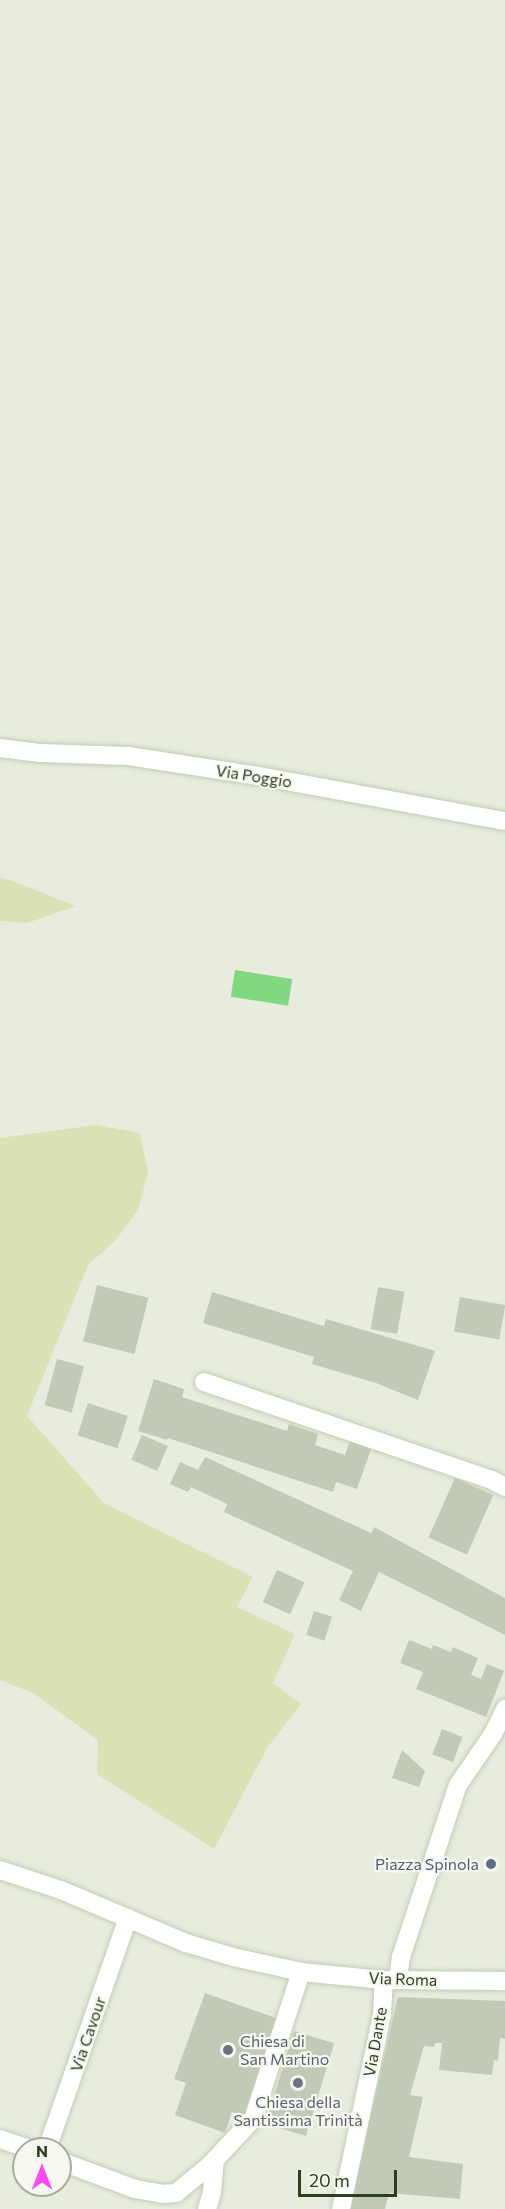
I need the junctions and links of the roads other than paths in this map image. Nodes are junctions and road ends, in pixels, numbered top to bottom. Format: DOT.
graph roads {
  1 [pos="0,748"];
  2 [pos="505,821"];
  3 [pos="204,1382"];
  4 [pos="505,1487"];
  5 [pos="505,1709"];
  6 [pos="0,1869"];
  7 [pos="128,1918"];
  8 [pos="301,1972"];
  9 [pos="391,1980"];
  10 [pos="505,1981"];
  11 [pos="51,2137"];
  12 [pos="215,2160"];
  13 [pos="72,2165"];
  14 [pos="207,2209"];
  15 [pos="341,2209"];
  1 -- 2 [label="street, Via Poggio"];
  3 -- 4 [label="street"];
  5 -- 9 [label="street, Via Dante"];
  6 -- 7 [label="street, Via Roma"];
  7 -- 8 [label="street, Via Roma"];
  7 -- 11 [label="street, Via Cavour"];
  8 -- 9 [label="street, Via Roma"];
  8 -- 12 [label="street"];
  9 -- 10 [label="street, Via Roma"];
  9 -- 15 [label="street, Via Dante"];
  12 -- 13 [label="street"];
  12 -- 14 [label="street"];
}
